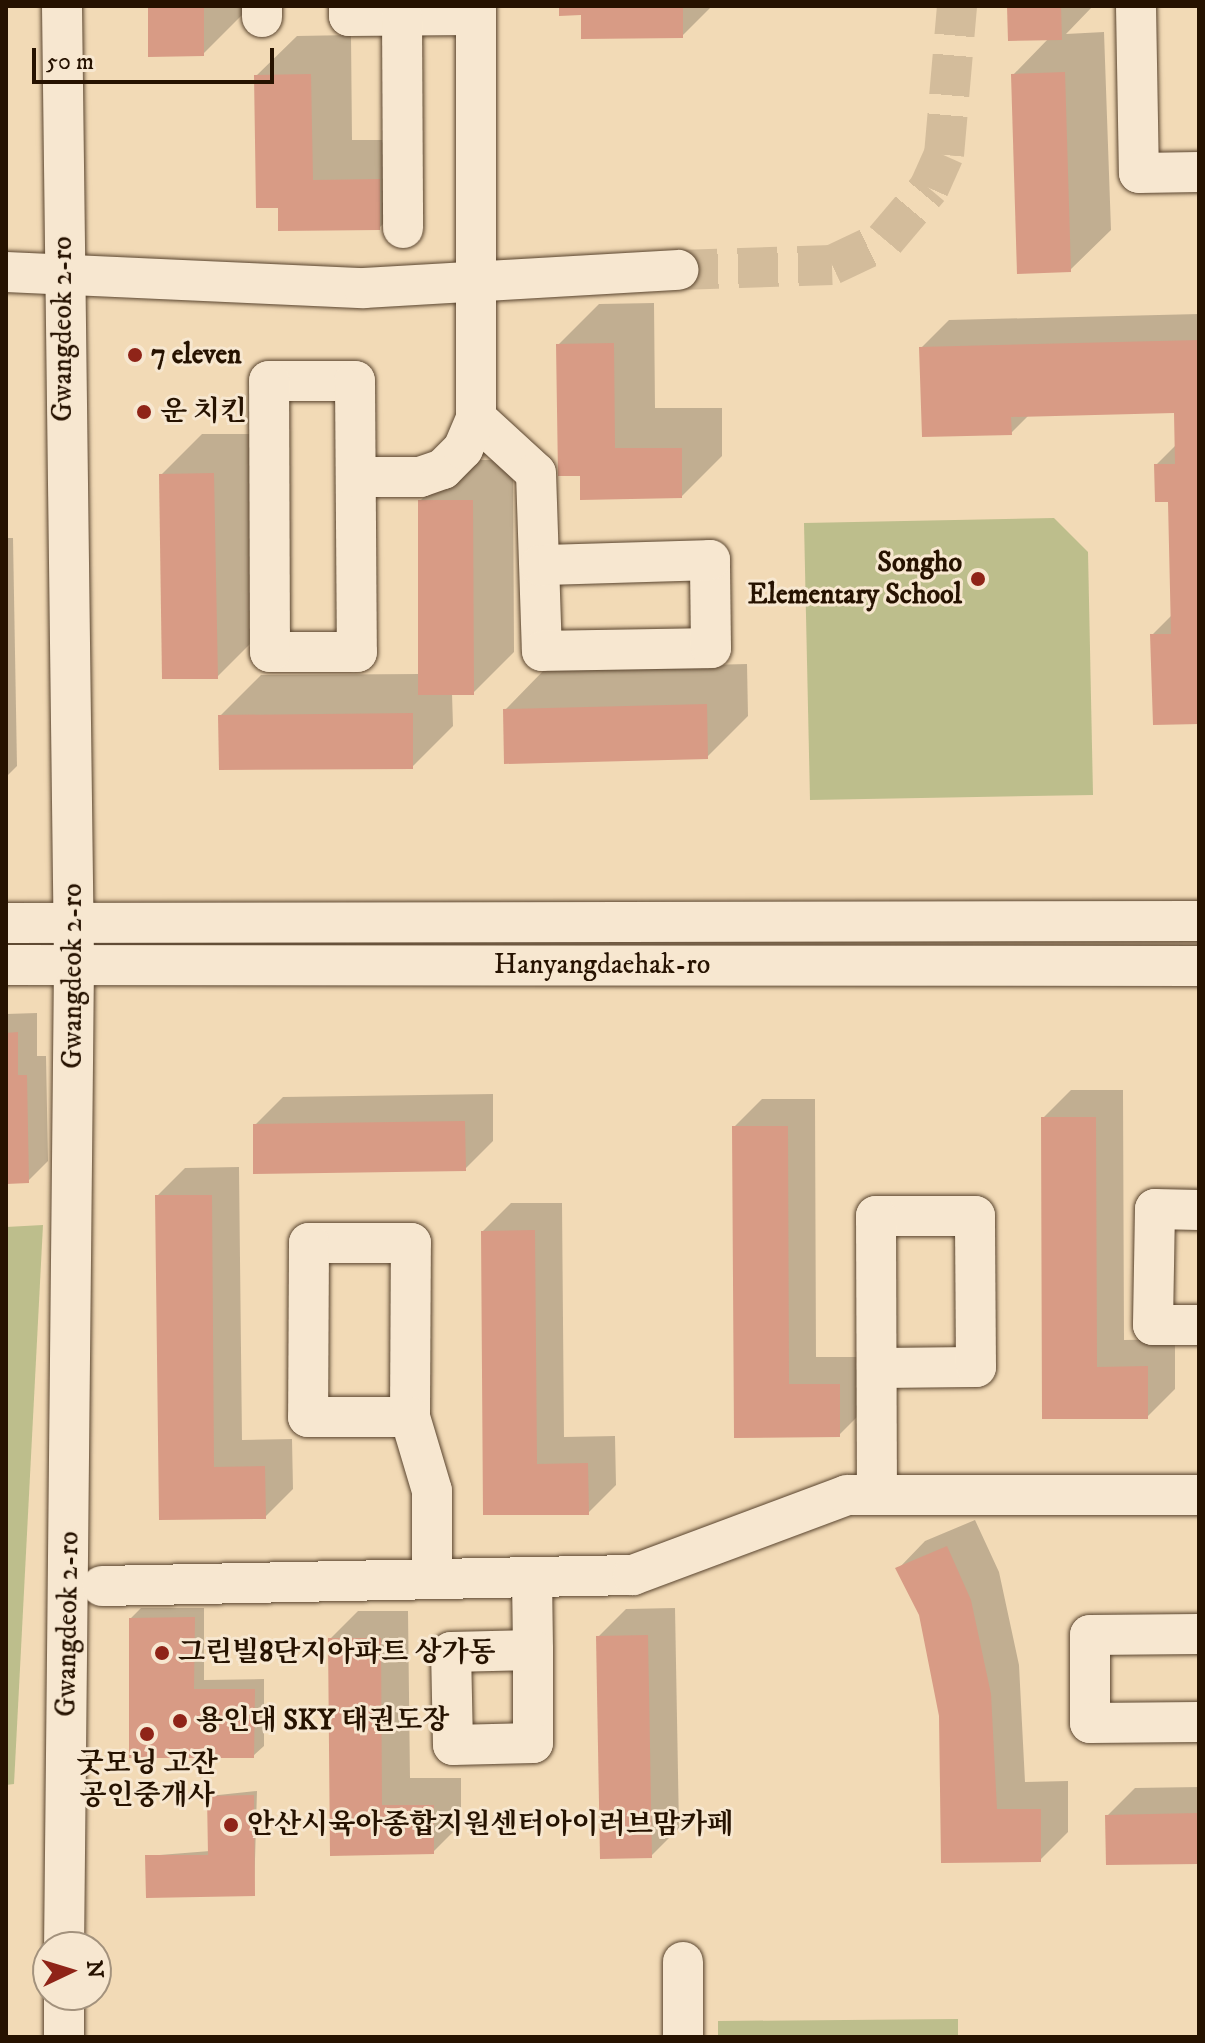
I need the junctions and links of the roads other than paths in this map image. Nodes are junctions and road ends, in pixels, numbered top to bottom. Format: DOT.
graph roads {
  1 [pos="62,6"];
  2 [pos="349,6"];
  3 [pos="1136,6"];
  4 [pos="474,10"];
  5 [pos="402,15"];
  6 [pos="1199,172"];
  7 [pos="403,228"];
  8 [pos="678,270"];
  9 [pos="6,272"];
  10 [pos="62,273"];
  11 [pos="475,282"];
  12 [pos="476,418"];
  13 [pos="356,477"];
  14 [pos="540,565"];
  15 [pos="1199,921"];
  16 [pos="6,923"];
  17 [pos="73,923"];
  18 [pos="74,964"];
  19 [pos="6,965"];
  20 [pos="1199,966"];
  21 [pos="1199,1210"];
  22 [pos="1199,1325"];
  23 [pos="877,1368"];
  24 [pos="410,1417"];
  25 [pos="877,1495"];
  26 [pos="1199,1495"];
  27 [pos="532,1577"];
  28 [pos="432,1579"];
  29 [pos="102,1586"];
  30 [pos="1199,1634"];
  31 [pos="533,1650"];
  32 [pos="1199,1722"];
  33 [pos="64,1931"];
  34 [pos="683,1962"];
  35 [pos="64,2011"];
  36 [pos="64,2037"];
  37 [pos="683,2037"];
  1 -- 10 [label="street, Gwangdeok 2-ro"];
  2 -- 5 [label="street"];
  3 -- 6 [label="street"];
  4 -- 5 [label="street"];
  4 -- 11 [label="street"];
  5 -- 7 [label="street"];
  8 -- 11 [label="street"];
  9 -- 10 [label="street"];
  10 -- 11 [label="street"];
  10 -- 17 [label="street, Gwangdeok 2-ro"];
  11 -- 12 [label="street"];
  12 -- 13 [label="street"];
  12 -- 14 [label="street"];
  13 -- 13 [label="street"];
  14 -- 14 [label="street"];
  15 -- 17 [label="street, Hanyangdaehak-ro"];
  16 -- 17 [label="street, Hanyangdaehak-ro"];
  17 -- 18 [label="street, Gwangdeok 2-ro"];
  18 -- 19 [label="street, Hanyangdaehak-ro"];
  18 -- 20 [label="street, Hanyangdaehak-ro"];
  18 -- 33 [label="street, Gwangdeok 2-ro"];
  21 -- 22 [label="street"];
  23 -- 25 [label="street"];
  24 -- 24 [label="street"];
  24 -- 28 [label="street"];
  25 -- 26 [label="street"];
  25 -- 27 [label="street"];
  27 -- 28 [label="street"];
  27 -- 31 [label="street"];
  28 -- 29 [label="street"];
  30 -- 32 [label="street"];
  34 -- 37 [label="street"];
  35 -- 36 [label="street"];
}
